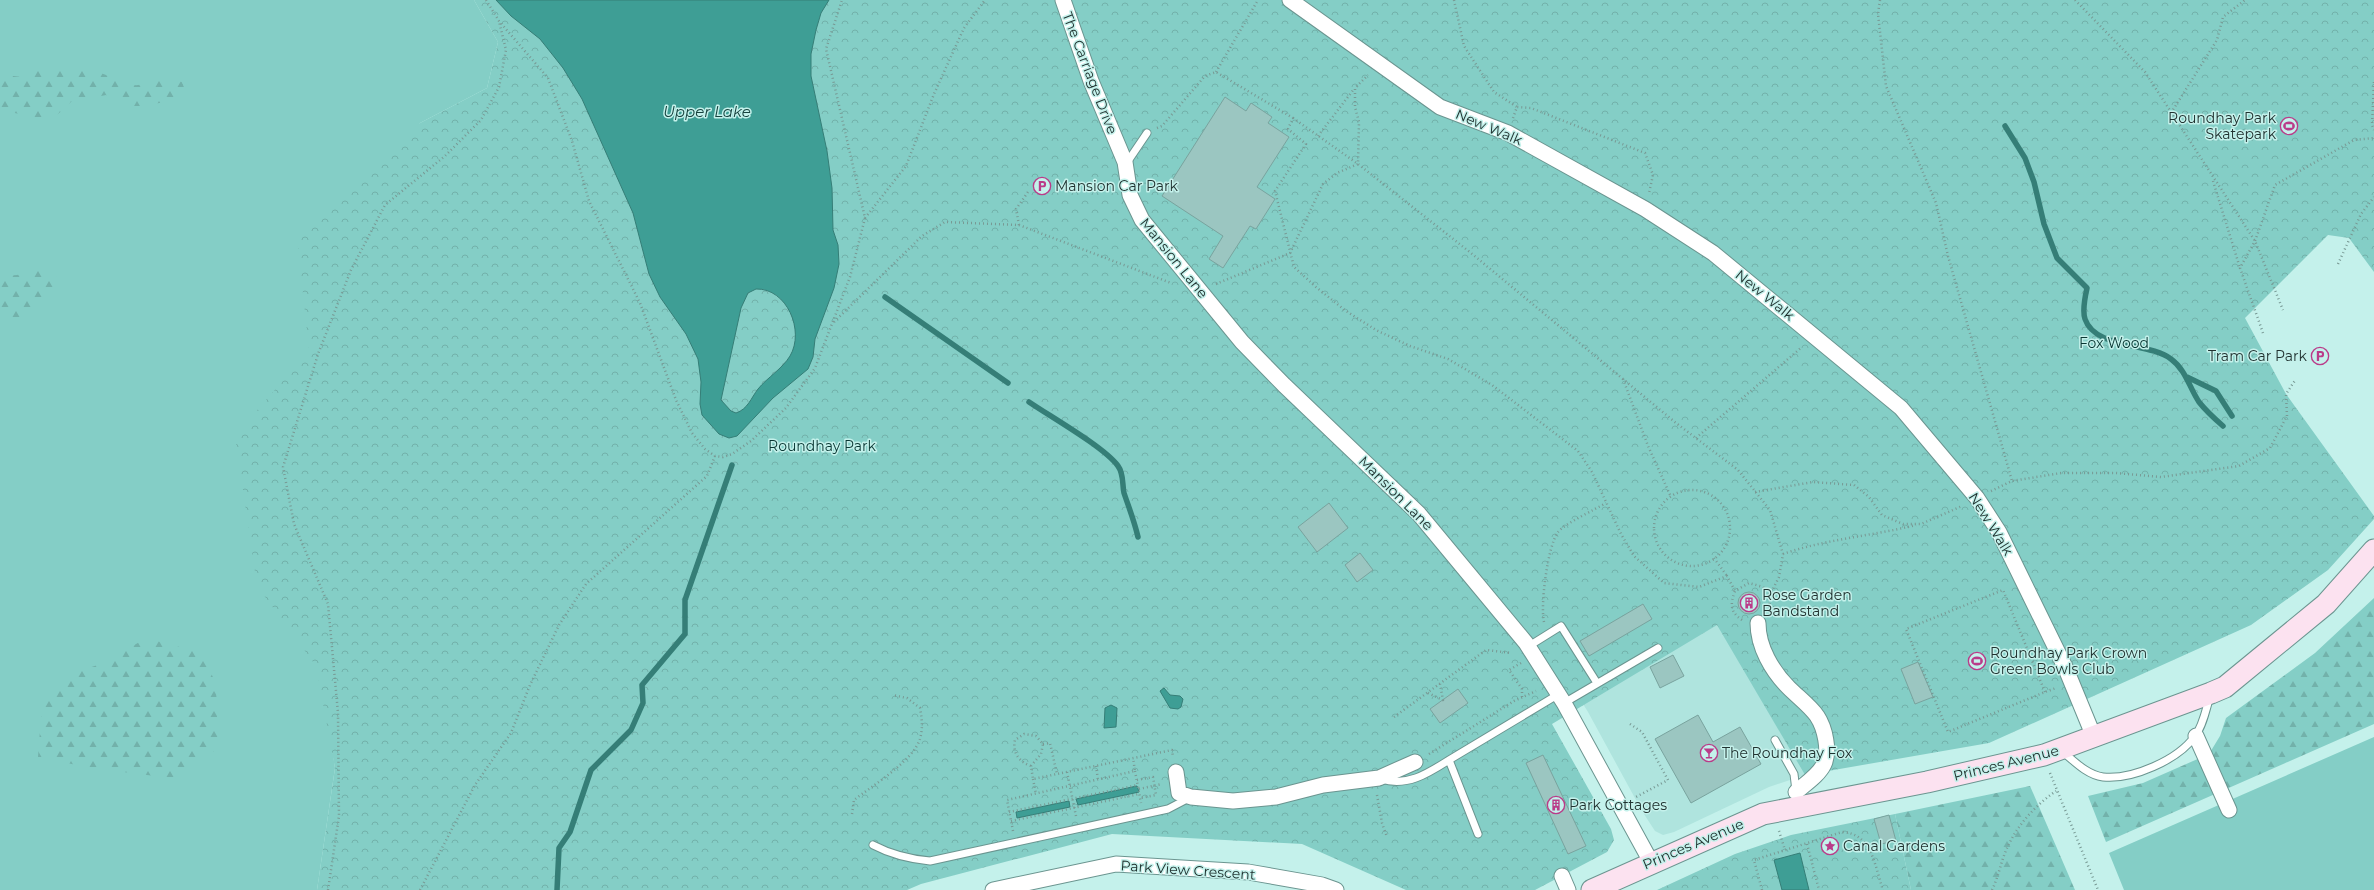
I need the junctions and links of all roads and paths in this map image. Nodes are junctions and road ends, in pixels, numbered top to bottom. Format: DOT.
graph roads {
  1 [pos="486,0"];
  2 [pos="842,0"];
  3 [pos="986,0"];
  4 [pos="1063,0"];
  5 [pos="1258,0"];
  6 [pos="1290,0"];
  7 [pos="1454,0"];
  8 [pos="1880,0"];
  9 [pos="2075,0"];
  10 [pos="2245,0"];
  11 [pos="499,20"];
  12 [pos="1381,65"];
  13 [pos="1216,72"];
  14 [pos="2374,82"];
  15 [pos="1354,88"];
  16 [pos="1517,107"];
  17 [pos="2171,113"];
  18 [pos="1293,118"];
  19 [pos="2374,130"];
  20 [pos="1147,133"];
  21 [pos="1508,133"];
  22 [pos="1318,136"];
  23 [pos="2374,138"];
  24 [pos="1118,147"];
  25 [pos="1125,164"];
  26 [pos="1358,164"];
  27 [pos="2212,178"];
  28 [pos="1028,192"];
  29 [pos="2374,197"];
  30 [pos="1645,209"];
  31 [pos="865,218"];
  32 [pos="1019,225"];
  33 [pos="2255,241"];
  34 [pos="1290,253"];
  35 [pos="2338,264"];
  36 [pos="2240,268"];
  37 [pos="1199,290"];
  38 [pos="2282,310"];
  39 [pos="832,323"];
  40 [pos="2264,332"];
  41 [pos="1815,336"];
  42 [pos="1623,378"];
  43 [pos="2296,379"];
  44 [pos="1696,438"];
  45 [pos="715,456"];
  46 [pos="2012,481"];
  47 [pos="1755,492"];
  48 [pos="1671,497"];
  49 [pos="1978,498"];
  50 [pos="1606,503"];
  51 [pos="1921,524"];
  52 [pos="2374,550"];
  53 [pos="1783,554"];
  54 [pos="1714,558"];
  55 [pos="1727,576"];
  56 [pos="1735,591"];
  57 [pos="1770,596"];
  58 [pos="1758,623"];
  59 [pos="1552,632"];
  60 [pos="1530,648"];
  61 [pos="1658,648"];
  62 [pos="2071,682"];
  63 [pos="1597,683"];
  64 [pos="1440,684"];
  65 [pos="2045,692"];
  66 [pos="1427,693"];
  67 [pos="2211,694"];
  68 [pos="892,695"];
  69 [pos="1561,698"];
  70 [pos="1394,717"];
  71 [pos="1630,724"];
  72 [pos="2196,736"];
  73 [pos="2094,737"];
  74 [pos="1775,740"];
  75 [pos="1043,744"];
  76 [pos="2052,753"];
  77 [pos="1133,758"];
  78 [pos="1449,760"];
  79 [pos="1415,762"];
  80 [pos="1031,766"];
  81 [pos="1096,766"];
  82 [pos="1067,772"];
  83 [pos="1057,774"];
  84 [pos="1177,776"];
  85 [pos="1379,778"];
  86 [pos="1033,779"];
  87 [pos="1098,780"];
  88 [pos="1137,780"];
  89 [pos="1138,785"];
  90 [pos="1070,786"];
  91 [pos="1155,786"];
  92 [pos="1139,789"];
  93 [pos="2056,791"];
  94 [pos="1036,794"];
  95 [pos="1139,794"];
  96 [pos="1191,796"];
  97 [pos="1140,798"];
  98 [pos="1072,799"];
  99 [pos="1797,800"];
  100 [pos="1620,806"];
  101 [pos="1074,808"];
  102 [pos="2229,810"];
  103 [pos="1009,812"];
  104 [pos="852,814"];
  105 [pos="1076,820"];
  106 [pos="1011,821"];
  107 [pos="1014,834"];
  108 [pos="1478,834"];
  109 [pos="1387,837"];
  110 [pos="1807,844"];
  111 [pos="873,845"];
  112 [pos="1651,862"];
  113 [pos="1562,876"];
  114 [pos="328,890"];
  115 [pos="420,890"];
  116 [pos="993,890"];
  117 [pos="1336,890"];
  118 [pos="1568,890"];
  119 [pos="1592,890"];
  120 [pos="1762,890"];
  121 [pos="1819,890"];
  122 [pos="1883,890"];
  123 [pos="1992,890"];
  124 [pos="2098,890"];
  1 -- 11 [label="path"];
  2 -- 31 [label="path"];
  3 -- 31 [label="path"];
  4 -- 24 [label="street, The Carriage Drive"];
  5 -- 13 [label="path"];
  6 -- 12 [label="street, New Walk"];
  7 -- 16 [label="path"];
  8 -- 46 [label="path"];
  9 -- 17 [label="path"];
  10 -- 17 [label="path"];
  11 -- 45 [label="path"];
  11 -- 114 [label="path"];
  12 -- 15 [label="path"];
  12 -- 21 [label="street, New Walk"];
  13 -- 18 [label="path"];
  13 -- 20 [label="path"];
  14 -- 19 [label="path"];
  15 -- 22 [label="path"];
  15 -- 26 [label="path"];
  16 -- 21 [label="path"];
  16 -- 30 [label="path"];
  17 -- 27 [label="path"];
  18 -- 22 [label="path"];
  18 -- 34 [label="path"];
  20 -- 25 [label="lane"];
  21 -- 30 [label="street, New Walk"];
  22 -- 26 [label="path"];
  23 -- 33 [label="path"];
  24 -- 25 [label="street, Mansion Lane"];
  25 -- 37 [label="street, Mansion Lane"];
  26 -- 34 [label="path"];
  26 -- 42 [label="path"];
  27 -- 33 [label="path"];
  27 -- 36 [label="path"];
  28 -- 32 [label="path"];
  29 -- 35 [label="path"];
  30 -- 41 [label="street, New Walk"];
  31 -- 39 [label="path"];
  32 -- 37 [label="path"];
  32 -- 39 [label="path"];
  33 -- 36 [label="path"];
  33 -- 38 [label="path"];
  34 -- 37 [label="path"];
  34 -- 50 [label="path"];
  36 -- 40 [label="path"];
  37 -- 60 [label="street, Mansion Lane"];
  39 -- 45 [label="path"];
  41 -- 44 [label="path"];
  41 -- 49 [label="street, New Walk"];
  42 -- 44 [label="path"];
  42 -- 48 [label="path"];
  43 -- 46 [label="path"];
  44 -- 47 [label="path"];
  45 -- 115 [label="path"];
  46 -- 49 [label="path"];
  47 -- 51 [label="path"];
  47 -- 53 [label="path"];
  48 -- 54 [label="path"];
  48 -- 54 [label="path"];
  49 -- 51 [label="path"];
  49 -- 62 [label="street, New Walk"];
  50 -- 55 [label="path"];
  50 -- 59 [label="path"];
  51 -- 53 [label="path"];
  52 -- 67 [label="street, Princes Avenue"];
  53 -- 57 [label="path"];
  54 -- 55 [label="path"];
  55 -- 56 [label="path"];
  56 -- 57 [label="path"];
  56 -- 58 [label="path"];
  57 -- 58 [label="path"];
  58 -- 99 [label="street"];
  59 -- 60 [label="lane"];
  59 -- 63 [label="lane"];
  60 -- 64 [label="path"];
  60 -- 69 [label="street, Mansion Lane"];
  60 -- 79 [label="path"];
  61 -- 63 [label="lane"];
  62 -- 65 [label="path"];
  62 -- 73 [label="street, New Walk"];
  63 -- 69 [label="lane"];
  64 -- 66 [label="path"];
  64 -- 66 [label="path"];
  65 -- 65 [label="path"];
  66 -- 70 [label="path"];
  67 -- 72 [label="lane"];
  67 -- 73 [label="street, Princes Avenue"];
  68 -- 104 [label="path"];
  69 -- 78 [label="lane"];
  69 -- 100 [label="street, Mansion Lane"];
  71 -- 100 [label="path"];
  72 -- 76 [label="lane"];
  72 -- 102 [label="street"];
  73 -- 76 [label="street, Princes Avenue"];
  74 -- 99 [label="lane"];
  75 -- 80 [label="path"];
  75 -- 80 [label="path"];
  75 -- 83 [label="path"];
  76 -- 93 [label="path"];
  76 -- 99 [label="street, Princes Avenue"];
  77 -- 81 [label="path"];
  77 -- 84 [label="path"];
  77 -- 87 [label="path"];
  78 -- 85 [label="lane"];
  78 -- 108 [label="lane"];
  79 -- 85 [label="street"];
  80 -- 86 [label="path"];
  81 -- 82 [label="path"];
  81 -- 87 [label="path"];
  82 -- 83 [label="path"];
  82 -- 90 [label="path"];
  83 -- 86 [label="path"];
  84 -- 91 [label="path"];
  84 -- 96 [label="street"];
  85 -- 96 [label="street"];
  85 -- 109 [label="path"];
  86 -- 94 [label="path"];
  87 -- 90 [label="path"];
  88 -- 91 [label="path"];
  89 -- 98 [label="path"];
  90 -- 94 [label="path"];
  90 -- 98 [label="path"];
  91 -- 92 [label="path"];
  91 -- 97 [label="path"];
  93 -- 123 [label="path"];
  93 -- 124 [label="path"];
  94 -- 103 [label="path"];
  95 -- 101 [label="path"];
  96 -- 111 [label="lane"];
  98 -- 101 [label="path"];
  98 -- 103 [label="path"];
  99 -- 112 [label="street, Princes Avenue"];
  100 -- 112 [label="street, Mansion Lane"];
  101 -- 105 [label="path"];
  101 -- 106 [label="path"];
  103 -- 106 [label="path"];
  106 -- 107 [label="path"];
  110 -- 120 [label="path"];
  110 -- 121 [label="path"];
  110 -- 122 [label="path"];
  112 -- 119 [label="street, Princes Avenue"];
  113 -- 118 [label="street"];
  116 -- 117 [label="street, Park View Crescent"];
}
